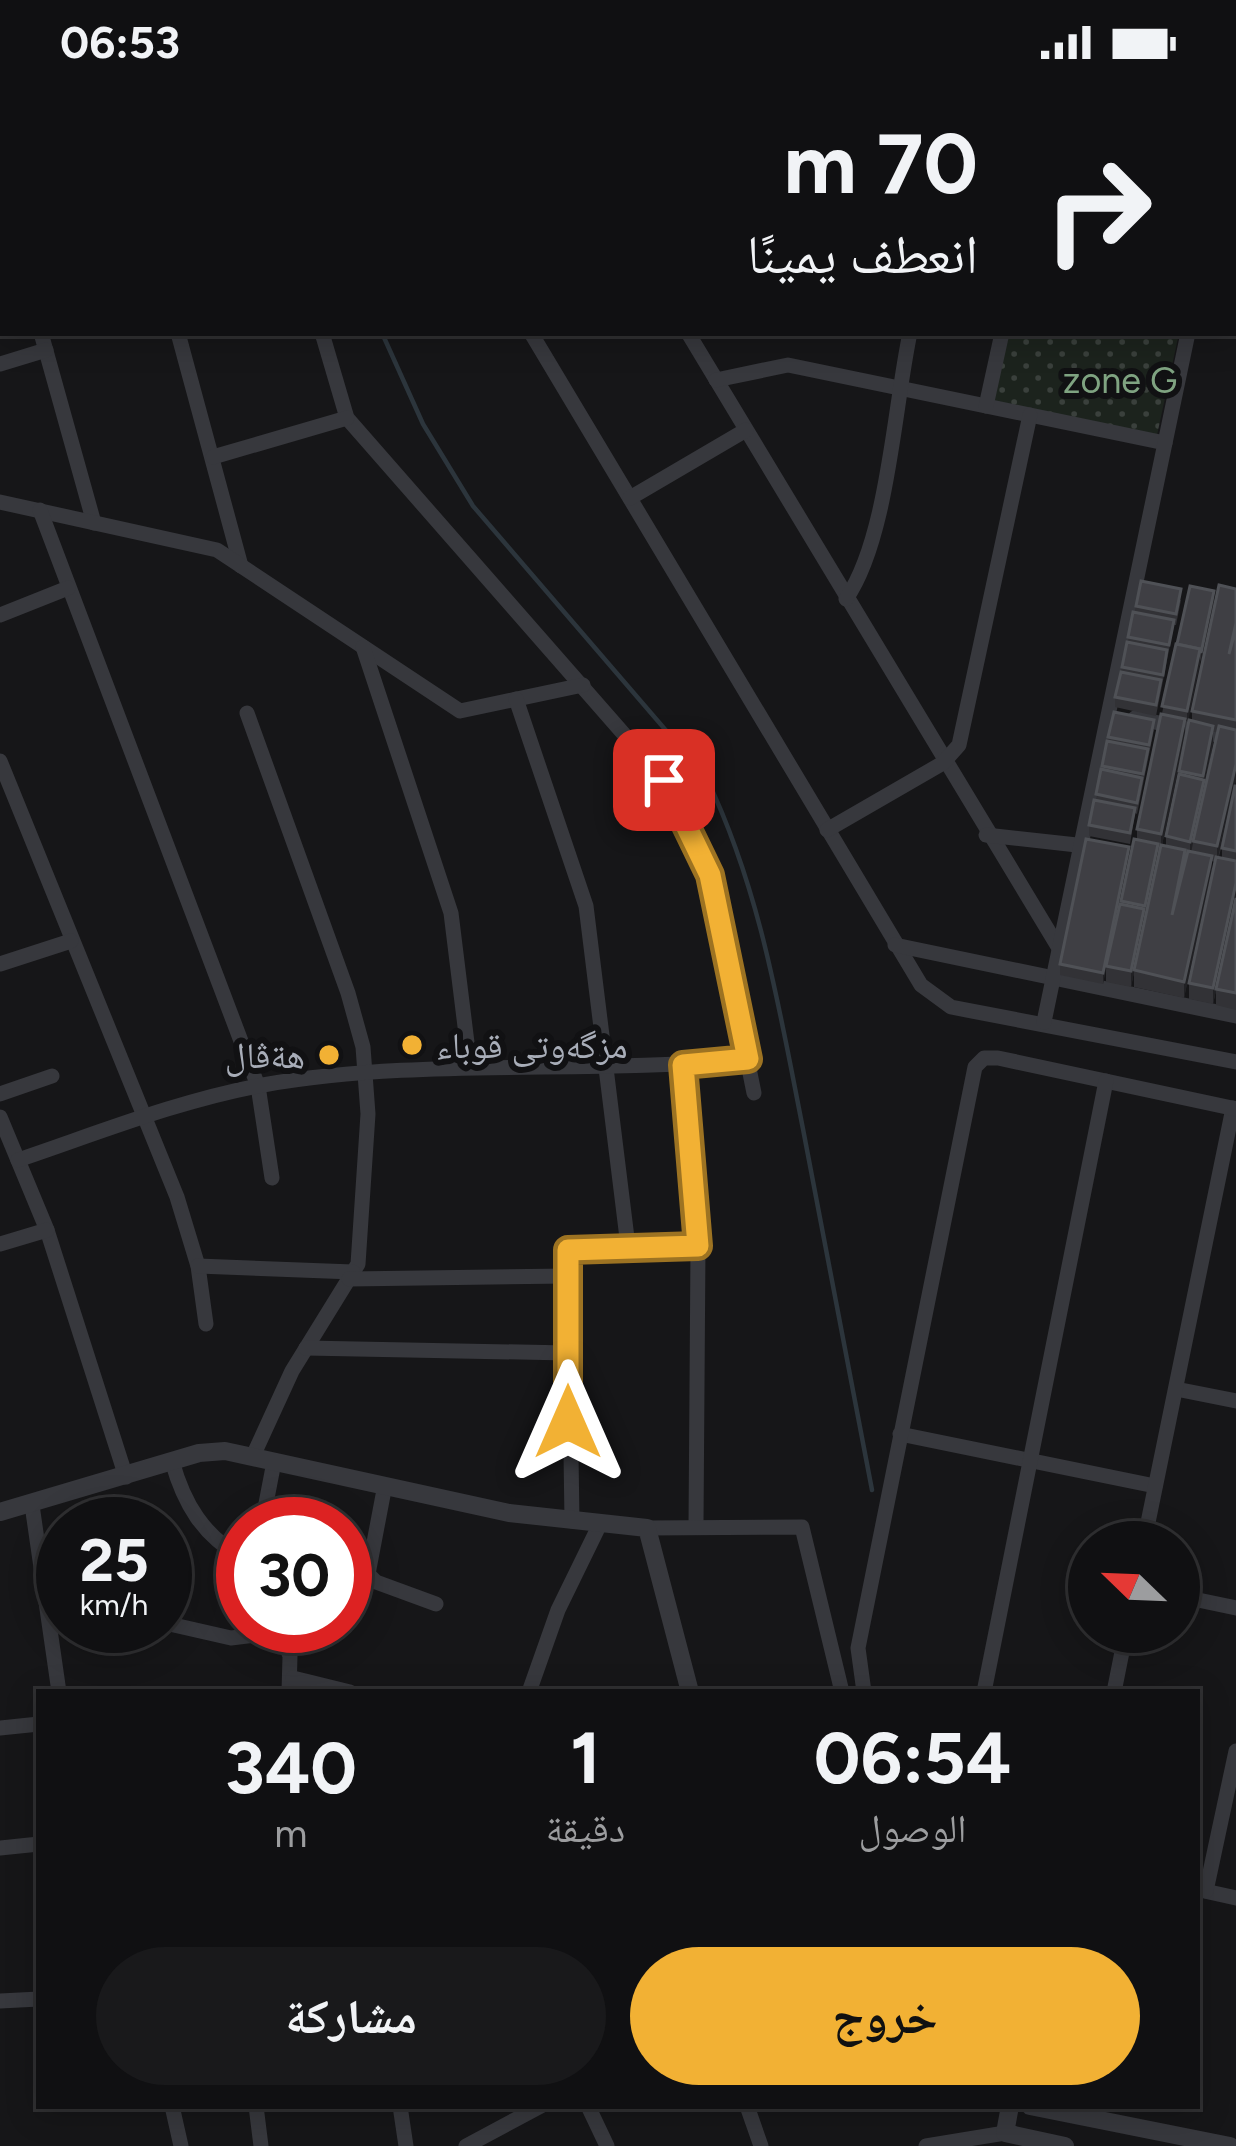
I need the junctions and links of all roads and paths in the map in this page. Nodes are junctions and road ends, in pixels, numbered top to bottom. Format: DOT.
graph roads {
  1 [pos="42,336"];
  2 [pos="179,336"];
  3 [pos="323,336"];
  4 [pos="533,336"];
  5 [pos="690,336"];
  6 [pos="910,336"];
  7 [pos="1001,336"];
  8 [pos="1186,336"];
  9 [pos="46,350"];
  10 [pos="0,364"];
  11 [pos="716,380"];
  12 [pos="901,388"];
  13 [pos="986,406"];
  14 [pos="1030,415"];
  15 [pos="347,418"];
  16 [pos="746,430"];
  17 [pos="1165,443"];
  18 [pos="213,457"];
  19 [pos="630,498"];
  20 [pos="0,502"];
  21 [pos="40,510"];
  22 [pos="94,523"];
  23 [pos="241,566"];
  24 [pos="1136,584"];
  25 [pos="68,588"];
  26 [pos="1156,588"];
  27 [pos="846,599"];
  28 [pos="0,615"];
  29 [pos="363,647"];
  30 [pos="583,685"];
  31 [pos="516,699"];
  32 [pos="247,712"];
  33 [pos="1109,712"];
  34 [pos="1236,739"];
  35 [pos="0,761"];
  36 [pos="943,763"];
  37 [pos="827,830"];
  38 [pos="986,835"];
  39 [pos="1106,845"];
  40 [pos="1081,847"];
  41 [pos="71,941"];
  42 [pos="895,945"];
  43 [pos="1060,950"];
  44 [pos="0,964"];
  45 [pos="1054,978"];
  46 [pos="1236,1016"];
  47 [pos="1045,1022"];
  48 [pos="748,1059"];
  49 [pos="1236,1062"];
  50 [pos="683,1065"];
  51 [pos="470,1067"];
  52 [pos="608,1067"];
  53 [pos="367,1072"];
  54 [pos="52,1076"];
  55 [pos="1106,1081"];
  56 [pos="258,1086"];
  57 [pos="754,1093"];
  58 [pos="0,1094"];
  59 [pos="1234,1109"];
  60 [pos="0,1117"];
  61 [pos="145,1117"];
  62 [pos="18,1160"];
  63 [pos="272,1178"];
  64 [pos="47,1230"];
  65 [pos="0,1244"];
  66 [pos="628,1246"];
  67 [pos="698,1246"];
  68 [pos="198,1266"];
  69 [pos="351,1275"];
  70 [pos="568,1276"];
  71 [pos="206,1324"];
  72 [pos="306,1348"];
  73 [pos="568,1353"];
  74 [pos="1176,1389"];
  75 [pos="1236,1402"];
  76 [pos="900,1434"];
  77 [pos="253,1456"];
  78 [pos="172,1461"];
  79 [pos="1032,1461"];
  80 [pos="274,1462"];
  81 [pos="126,1477"];
  82 [pos="1155,1486"];
  83 [pos="384,1490"];
  84 [pos="267,1497"];
  85 [pos="32,1505"];
  86 [pos="0,1510"];
  87 [pos="36,1521"];
  88 [pos="572,1521"];
  89 [pos="1148,1521"];
  90 [pos="600,1524"];
  91 [pos="696,1525"];
  92 [pos="646,1528"];
  93 [pos="216,1538"];
  94 [pos="1200,1600"];
  95 [pos="436,1604"];
  96 [pos="1236,1608"];
  97 [pos="57,1653"];
  98 [pos="285,1653"];
  99 [pos="1122,1653"];
  100 [pos="291,1685"];
  101 [pos="59,1689"];
  102 [pos="325,1689"];
  103 [pos="530,1689"];
  104 [pos="689,1689"];
  105 [pos="841,1689"];
  106 [pos="864,1689"];
  107 [pos="985,1689"];
  108 [pos="1115,1689"];
  109 [pos="36,1724"];
  110 [pos="0,1728"];
  111 [pos="1236,1751"];
  112 [pos="36,1844"];
  113 [pos="0,1848"];
  114 [pos="1202,1890"];
  115 [pos="1236,1898"];
  116 [pos="36,1999"];
  117 [pos="0,2001"];
  118 [pos="173,2109"];
  119 [pos="256,2109"];
  120 [pos="400,2109"];
  121 [pos="535,2109"];
  122 [pos="590,2109"];
  123 [pos="748,2109"];
  124 [pos="1009,2109"];
  125 [pos="1045,2109"];
  126 [pos="1005,2133"];
  127 [pos="181,2146"];
  128 [pos="261,2146"];
  129 [pos="406,2146"];
  130 [pos="466,2146"];
  131 [pos="608,2146"];
  132 [pos="760,2146"];
  133 [pos="926,2146"];
  134 [pos="1065,2146"];
  135 [pos="1230,2146"];
  1 -- 9 [label="street"];
  2 -- 18 [label="street"];
  3 -- 15 [label="street"];
  4 -- 19 [label="street"];
  5 -- 11 [label="street"];
  6 -- 12 [label="street"];
  7 -- 13 [label="street"];
  8 -- 17 [label="street"];
  9 -- 10 [label="street"];
  9 -- 22 [label="street"];
  11 -- 12 [label="street"];
  11 -- 16 [label="street"];
  12 -- 13 [label="street"];
  12 -- 27 [label="street"];
  13 -- 14 [label="street"];
  14 -- 17 [label="street"];
  14 -- 36 [label="street"];
  15 -- 18 [label="street"];
  15 -- 30 [label="street"];
  16 -- 19 [label="street"];
  16 -- 27 [label="street"];
  17 -- 24 [label="street"];
  18 -- 23 [label="street"];
  19 -- 37 [label="street"];
  20 -- 21 [label="street"];
  21 -- 22 [label="street"];
  21 -- 25 [label="street"];
  22 -- 23 [label="street"];
  23 -- 29 [label="street"];
  24 -- 26 [label="street"];
  24 -- 33 [label="street"];
  25 -- 28 [label="street"];
  25 -- 56 [label="street"];
  27 -- 36 [label="street"];
  29 -- 31 [label="street"];
  29 -- 51 [label="street"];
  30 -- 31 [label="street"];
  30 -- 48 [label="street"];
  31 -- 52 [label="street"];
  32 -- 53 [label="street"];
  33 -- 34 [label="street"];
  33 -- 40 [label="street"];
  35 -- 41 [label="street"];
  36 -- 37 [label="street"];
  36 -- 38 [label="street"];
  37 -- 42 [label="street"];
  38 -- 40 [label="street"];
  38 -- 43 [label="street"];
  39 -- 40 [label="street"];
  40 -- 43 [label="street"];
  41 -- 44 [label="street"];
  41 -- 61 [label="street"];
  42 -- 45 [label="street"];
  42 -- 47 [label="street"];
  43 -- 45 [label="street"];
  45 -- 46 [label="street"];
  45 -- 47 [label="street"];
  47 -- 49 [label="street"];
  48 -- 50 [label="street"];
  48 -- 57 [label="street"];
  50 -- 52 [label="street"];
  50 -- 67 [label="street"];
  51 -- 52 [label="street"];
  51 -- 53 [label="street"];
  52 -- 66 [label="street"];
  53 -- 56 [label="street"];
  53 -- 69 [label="street"];
  54 -- 58 [label="street"];
  55 -- 59 [label="street"];
  55 -- 76 [label="street"];
  55 -- 79 [label="street"];
  56 -- 61 [label="street"];
  56 -- 63 [label="street"];
  59 -- 74 [label="street"];
  60 -- 62 [label="street"];
  61 -- 62 [label="street"];
  61 -- 68 [label="street"];
  62 -- 64 [label="street"];
  64 -- 65 [label="street"];
  64 -- 81 [label="street"];
  66 -- 67 [label="street"];
  66 -- 70 [label="street"];
  67 -- 91 [label="street"];
  68 -- 69 [label="street"];
  68 -- 71 [label="street"];
  69 -- 70 [label="street"];
  69 -- 72 [label="street"];
  70 -- 73 [label="street"];
  72 -- 73 [label="street"];
  72 -- 77 [label="street"];
  73 -- 88 [label="street"];
  74 -- 75 [label="street"];
  74 -- 82 [label="street"];
  76 -- 79 [label="street"];
  76 -- 106 [label="street"];
  77 -- 78 [label="street"];
  77 -- 80 [label="street"];
  78 -- 81 [label="street"];
  78 -- 93 [label="street"];
  79 -- 82 [label="street"];
  79 -- 107 [label="street"];
  80 -- 83 [label="street"];
  80 -- 84 [label="street"];
  81 -- 85 [label="street"];
  82 -- 89 [label="street"];
  83 -- 88 [label="street"];
  83 -- 95 [label="street"];
  85 -- 86 [label="street"];
  85 -- 87 [label="street"];
  88 -- 90 [label="street"];
  90 -- 92 [label="street"];
  90 -- 103 [label="street"];
  91 -- 92 [label="street"];
  91 -- 105 [label="street"];
  92 -- 104 [label="street"];
  94 -- 96 [label="street"];
  97 -- 101 [label="street"];
  98 -- 100 [label="street"];
  99 -- 108 [label="street"];
  100 -- 102 [label="street"];
  109 -- 110 [label="street"];
  111 -- 114 [label="street"];
  112 -- 113 [label="street"];
  114 -- 115 [label="street"];
  116 -- 117 [label="street"];
  118 -- 127 [label="street"];
  119 -- 128 [label="street"];
  120 -- 129 [label="street"];
  121 -- 130 [label="street"];
  122 -- 131 [label="street"];
  123 -- 132 [label="street"];
  124 -- 126 [label="street"];
  125 -- 135 [label="street"];
  126 -- 133 [label="street"];
  126 -- 134 [label="street"];
}
